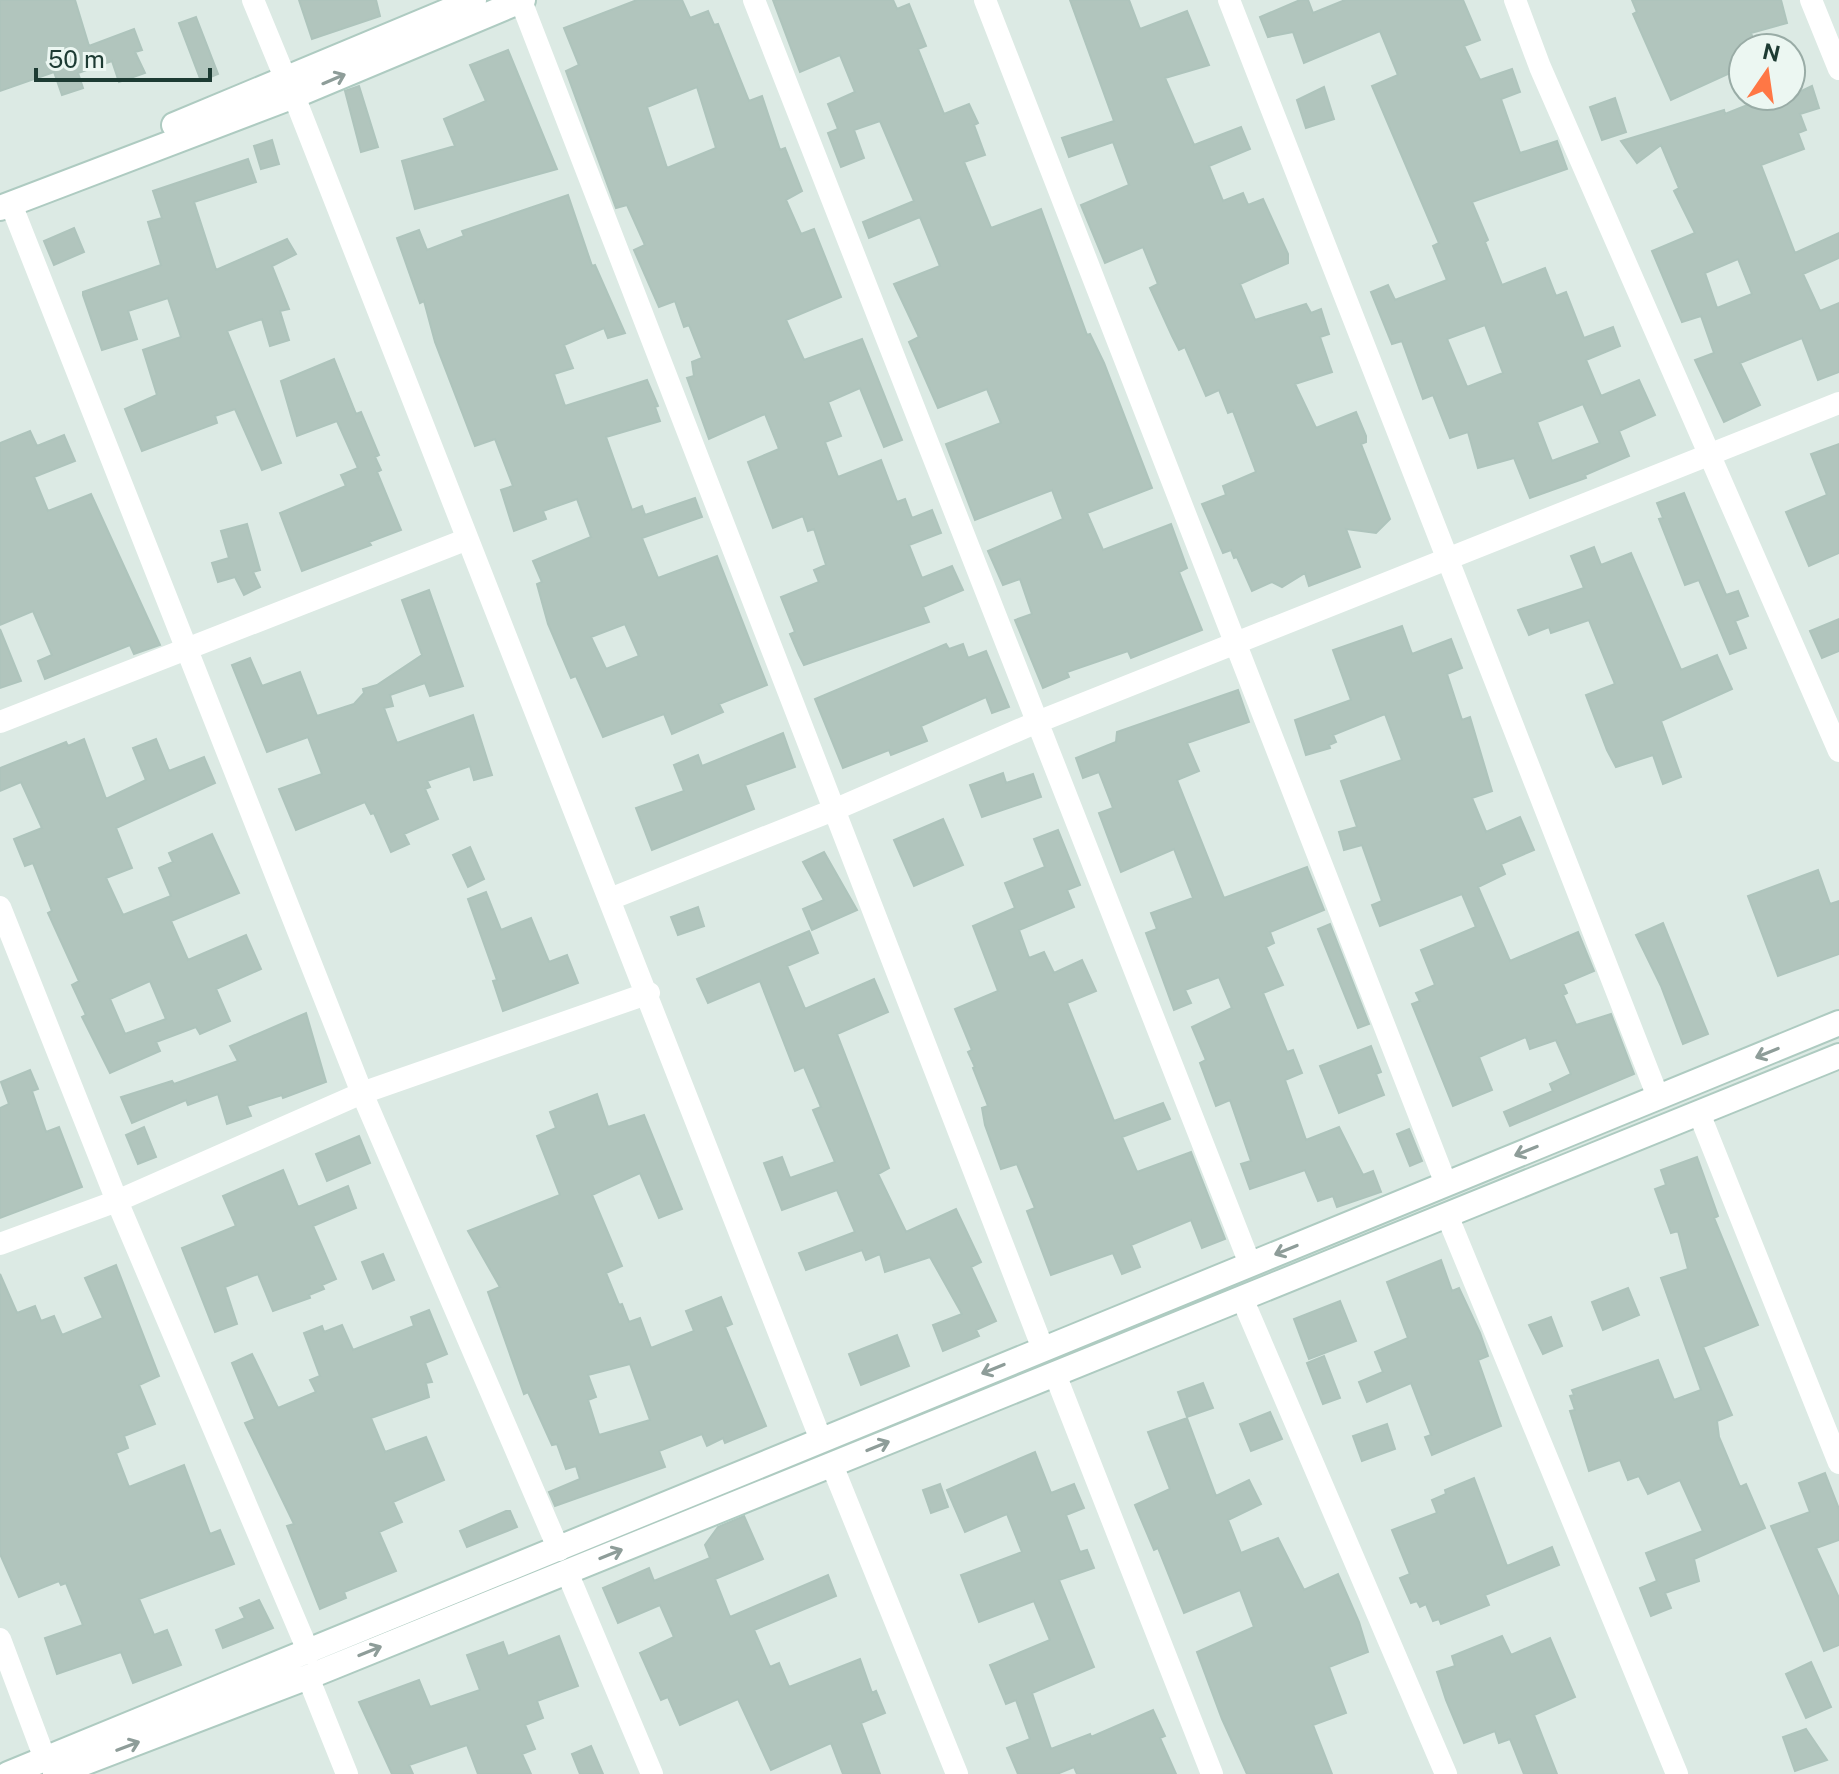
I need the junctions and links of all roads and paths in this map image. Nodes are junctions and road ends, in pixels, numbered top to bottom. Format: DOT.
graph roads {
  1 [pos="253,0"];
  2 [pos="474,0"];
  3 [pos="522,0"];
  4 [pos="754,0"];
  5 [pos="985,0"];
  6 [pos="1229,0"];
  7 [pos="1515,0"];
  8 [pos="1811,0"];
  9 [pos="1839,69"];
  10 [pos="290,88"];
  11 [pos="4,202"];
  12 [pos="1839,403"];
  13 [pos="1711,454"];
  14 [pos="465,540"];
  15 [pos="1447,559"];
  16 [pos="1234,643"];
  17 [pos="187,647"];
  18 [pos="0,722"];
  19 [pos="1035,723"];
  20 [pos="1839,751"];
  21 [pos="836,809"];
  22 [pos="610,899"];
  23 [pos="0,907"];
  24 [pos="649,993"];
  25 [pos="1839,1023"];
  26 [pos="1839,1056"];
  27 [pos="362,1093"];
  28 [pos="1658,1097"];
  29 [pos="1699,1113"];
  30 [pos="1446,1184"];
  31 [pos="117,1201"];
  32 [pos="1447,1215"];
  33 [pos="0,1244"];
  34 [pos="1250,1264"];
  35 [pos="1242,1298"];
  36 [pos="1043,1349"];
  37 [pos="1055,1374"];
  38 [pos="821,1440"];
  39 [pos="1839,1463"];
  40 [pos="832,1465"];
  41 [pos="563,1561"];
  42 [pos="0,1639"];
  43 [pos="308,1665"];
  44 [pos="60,1769"];
  45 [pos="8,1774"];
  46 [pos="347,1774"];
  47 [pos="652,1774"];
  48 [pos="957,1774"];
  49 [pos="1212,1774"];
  50 [pos="1446,1774"];
  51 [pos="1677,1774"];
  1 -- 10 [label="street"];
  2 -- 10 [label="street"];
  10 -- 3 [label="street, one-way"];
  3 -- 21 [label="street"];
  4 -- 19 [label="street"];
  5 -- 16 [label="street"];
  6 -- 15 [label="street"];
  7 -- 13 [label="street"];
  8 -- 9 [label="street"];
  10 -- 11 [label="street"];
  10 -- 14 [label="street"];
  11 -- 17 [label="street"];
  12 -- 13 [label="street"];
  13 -- 15 [label="street"];
  13 -- 20 [label="street"];
  14 -- 17 [label="street"];
  14 -- 22 [label="street"];
  15 -- 16 [label="street"];
  15 -- 28 [label="street"];
  16 -- 19 [label="street"];
  16 -- 30 [label="street"];
  17 -- 18 [label="street"];
  17 -- 27 [label="street"];
  19 -- 21 [label="street"];
  19 -- 34 [label="street"];
  21 -- 22 [label="street"];
  21 -- 36 [label="street"];
  22 -- 24 [label="street"];
  23 -- 31 [label="street"];
  24 -- 27 [label="street"];
  24 -- 38 [label="street"];
  25 -- 28 [label="street, one-way"];
  26 -- 29 [label="street"];
  27 -- 31 [label="street"];
  27 -- 41 [label="street"];
  28 -- 30 [label="street, one-way"];
  29 -- 32 [label="street"];
  29 -- 39 [label="street"];
  30 -- 34 [label="street, one-way"];
  31 -- 33 [label="street"];
  31 -- 43 [label="street"];
  32 -- 35 [label="street"];
  32 -- 51 [label="street"];
  34 -- 36 [label="street"];
  35 -- 37 [label="street"];
  35 -- 50 [label="street"];
  36 -- 38 [label="street, one-way"];
  40 -- 37 [label="street, one-way"];
  37 -- 49 [label="street"];
  38 -- 41 [label="street"];
  41 -- 40 [label="street, one-way"];
  40 -- 48 [label="street"];
  41 -- 43 [label="street"];
  41 -- 47 [label="street"];
  42 -- 44 [label="street"];
  43 -- 44 [label="street"];
  43 -- 46 [label="street"];
  44 -- 45 [label="street"];
}
